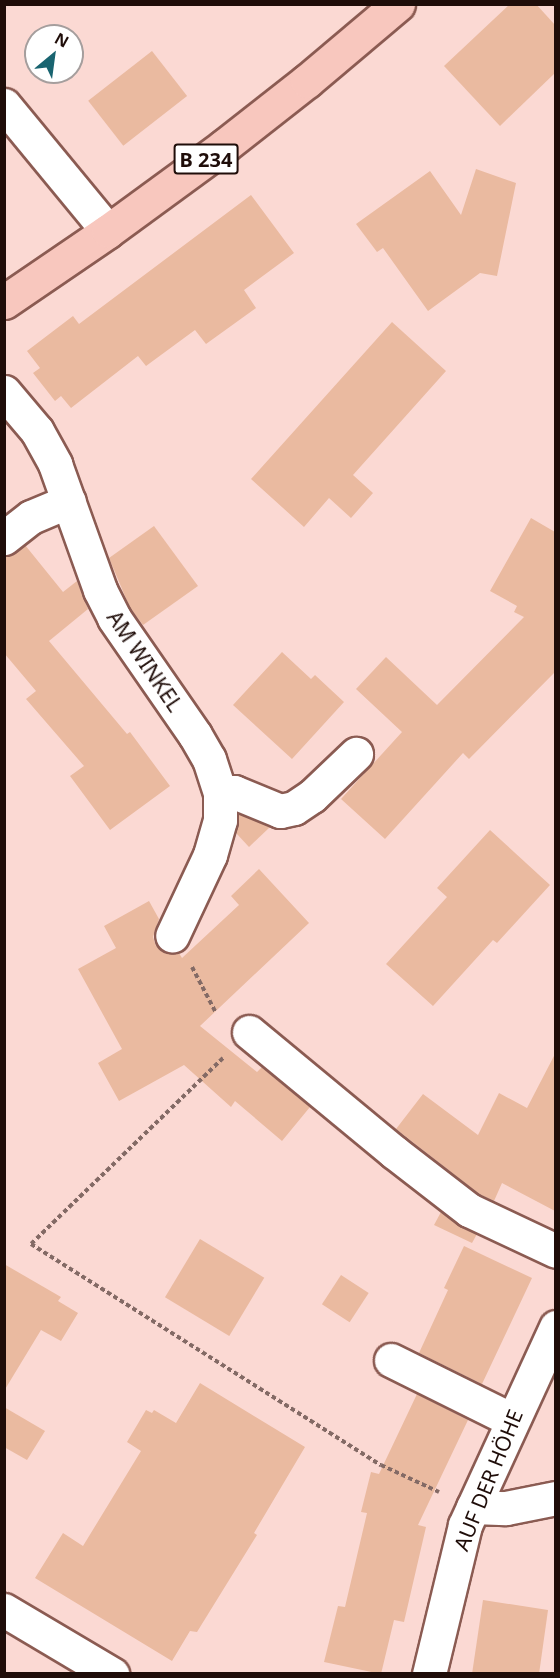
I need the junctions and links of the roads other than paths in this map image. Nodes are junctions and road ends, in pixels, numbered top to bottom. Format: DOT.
graph roads {
  1 [pos="398,4"];
  2 [pos="4,105"];
  3 [pos="108,231"];
  4 [pos="4,302"];
  5 [pos="4,392"];
  6 [pos="69,501"];
  7 [pos="4,538"];
  8 [pos="356,754"];
  9 [pos="220,792"];
  10 [pos="172,936"];
  11 [pos="234,1026"];
  12 [pos="555,1251"];
  13 [pos="555,1327"];
  14 [pos="391,1360"];
  15 [pos="512,1420"];
  16 [pos="555,1498"];
  17 [pos="472,1507"];
  18 [pos="4,1610"];
  19 [pos="112,1674"];
  20 [pos="429,1674"];
  1 -- 3 [label="main road, B 234"];
  2 -- 3 [label="street"];
  3 -- 4 [label="main road, B 234"];
  5 -- 6 [label="street, AM WINKEL"];
  6 -- 7 [label="street"];
  6 -- 9 [label="street, AM WINKEL"];
  8 -- 9 [label="street"];
  9 -- 10 [label="street, AM WINKEL"];
  11 -- 12 [label="street"];
  13 -- 15 [label="street, AUF DER HÖHE"];
  14 -- 15 [label="street"];
  15 -- 17 [label="street, AUF DER HÖHE"];
  16 -- 17 [label="street"];
  17 -- 20 [label="street, AUF DER HÖHE"];
  18 -- 19 [label="street"];
}
